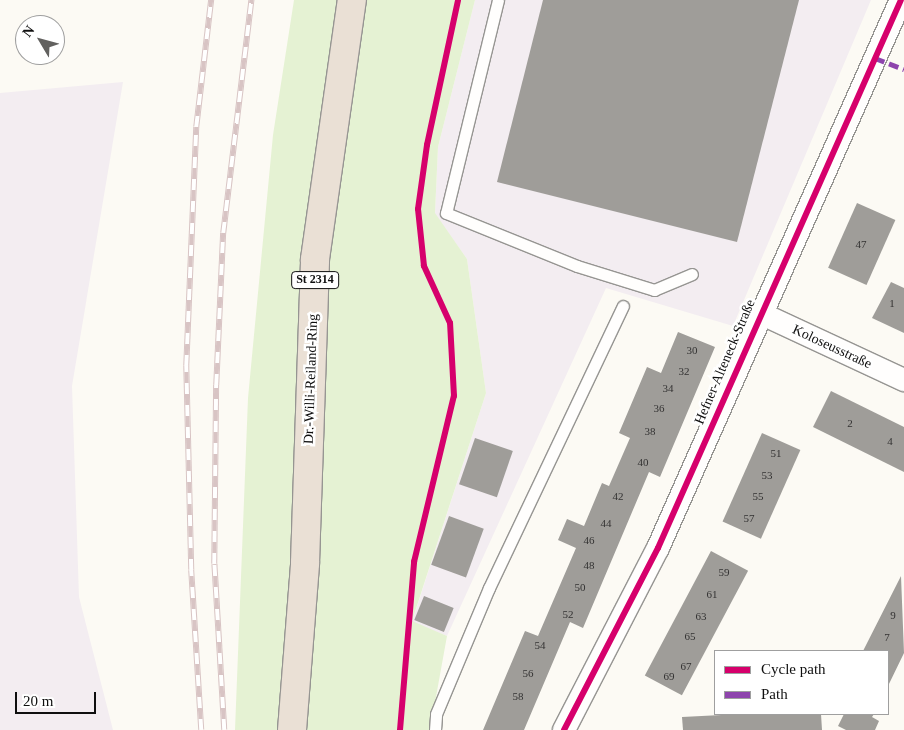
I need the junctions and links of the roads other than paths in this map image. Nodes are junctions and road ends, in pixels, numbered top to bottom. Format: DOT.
graph roads {
  1 [pos="352,0"];
  2 [pos="498,0"];
  3 [pos="901,0"];
  4 [pos="692,274"];
  5 [pos="623,306"];
  6 [pos="760,313"];
  7 [pos="904,380"];
  8 [pos="292,730"];
  9 [pos="435,730"];
  10 [pos="564,730"];
  1 -- 8 [label="highway, Dr.-Willi-Reiland-Ring / St 2314"];
  2 -- 4 [label="lane"];
  3 -- 6 [label="street, Hefner-Alteneck-Straße"];
  5 -- 9 [label="lane"];
  6 -- 7 [label="street, Koloseusstraße"];
  6 -- 10 [label="street, Hefner-Alteneck-Straße"];
}
